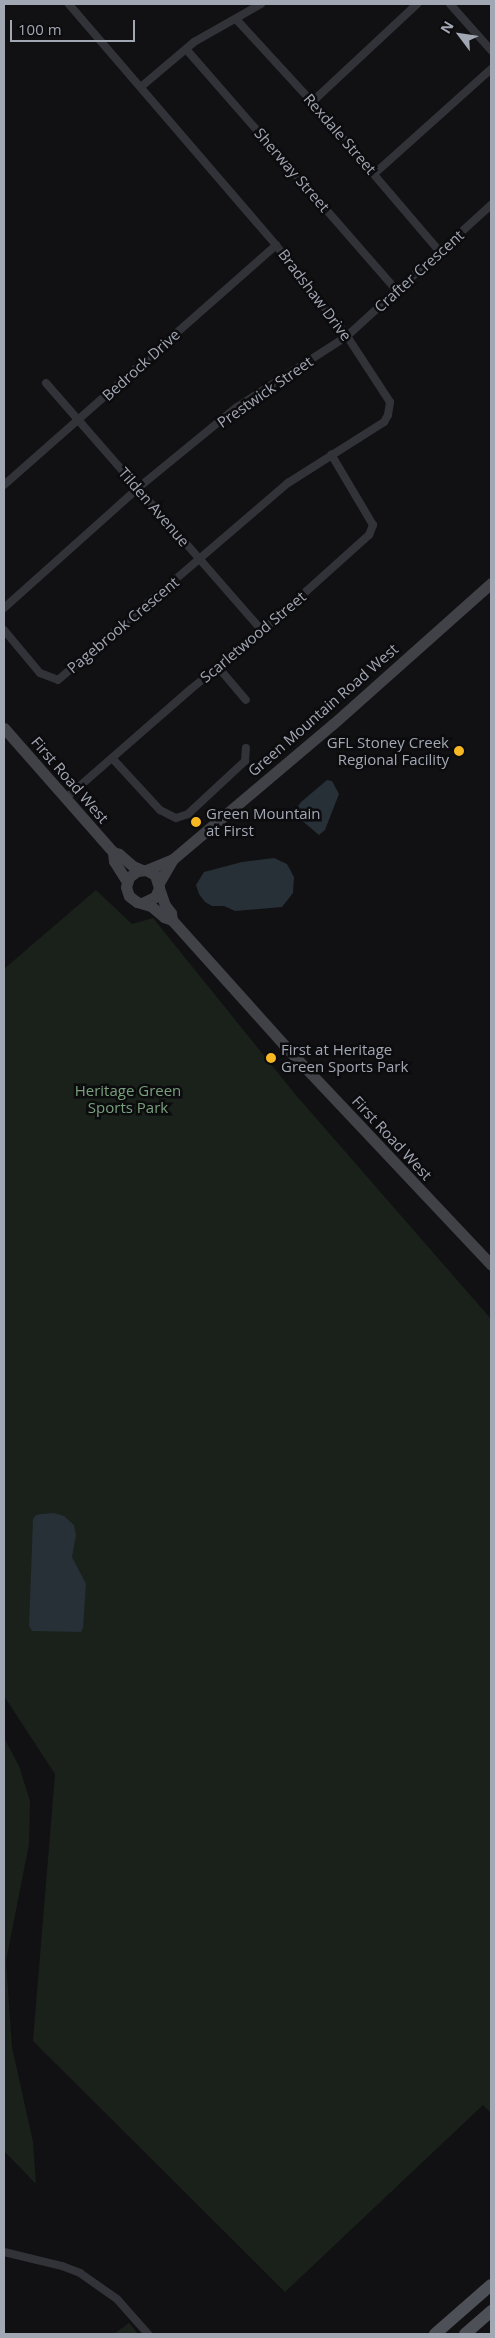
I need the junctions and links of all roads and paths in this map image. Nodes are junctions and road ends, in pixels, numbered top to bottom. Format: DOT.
graph roads {
  1 [pos="69,4"];
  2 [pos="260,4"];
  3 [pos="417,4"];
  4 [pos="450,4"];
  5 [pos="236,20"];
  6 [pos="186,49"];
  7 [pos="491,50"];
  8 [pos="491,68"];
  9 [pos="142,86"];
  10 [pos="312,102"];
  11 [pos="374,174"];
  12 [pos="491,205"];
  13 [pos="276,244"];
  14 [pos="440,252"];
  15 [pos="397,291"];
  16 [pos="347,336"];
  17 [pos="46,383"];
  18 [pos="78,421"];
  19 [pos="331,454"];
  20 [pos="4,484"];
  21 [pos="138,488"];
  22 [pos="200,560"];
  23 [pos="491,583"];
  24 [pos="4,608"];
  25 [pos="4,630"];
  26 [pos="262,632"];
  27 [pos="218,667"];
  28 [pos="246,700"];
  29 [pos="4,728"];
  30 [pos="246,748"];
  31 [pos="112,758"];
  32 [pos="66,798"];
  33 [pos="113,852"];
  34 [pos="173,859"];
  35 [pos="144,870"];
  36 [pos="127,882"];
  37 [pos="159,886"];
  38 [pos="142,903"];
  39 [pos="172,920"];
  40 [pos="491,1265"];
  41 [pos="4,2252"];
  42 [pos="491,2285"];
  43 [pos="491,2311"];
  44 [pos="148,2334"];
  45 [pos="435,2334"];
  46 [pos="465,2334"];
  1 -- 9 [label="street, Bradshaw Drive"];
  2 -- 5 [label="street"];
  3 -- 10 [label="street"];
  4 -- 7 [label="street"];
  5 -- 6 [label="street"];
  5 -- 10 [label="street, Rexdale Street"];
  6 -- 9 [label="street"];
  6 -- 15 [label="street, Sherway Street"];
  8 -- 11 [label="street"];
  9 -- 13 [label="street, Bradshaw Drive"];
  10 -- 11 [label="street, Rexdale Street"];
  11 -- 14 [label="street, Rexdale Street"];
  12 -- 14 [label="street, Crafter Crescent"];
  13 -- 16 [label="street, Bradshaw Drive"];
  13 -- 18 [label="street, Bedrock Drive"];
  14 -- 15 [label="street, Crafter Crescent"];
  15 -- 16 [label="street, Crafter Crescent"];
  16 -- 19 [label="street, Bradshaw Drive"];
  16 -- 21 [label="street, Prestwick Street"];
  17 -- 18 [label="street, Tilden Avenue"];
  18 -- 20 [label="street, Bedrock Drive"];
  18 -- 21 [label="street, Tilden Avenue"];
  19 -- 22 [label="street, Bradshaw Drive"];
  19 -- 26 [label="street, Scarletwood Street"];
  21 -- 22 [label="street, Tilden Avenue"];
  21 -- 24 [label="street"];
  22 -- 25 [label="street, Pagebrook Crescent"];
  22 -- 26 [label="street, Tilden Avenue"];
  23 -- 34 [label="street, Green Mountain Road West"];
  26 -- 27 [label="street, Scarletwood Street"];
  27 -- 28 [label="street"];
  27 -- 31 [label="street, Scarletwood Street"];
  29 -- 32 [label="street, First Road West"];
  30 -- 31 [label="street"];
  31 -- 32 [label="street, Scarletwood Street"];
  32 -- 33 [label="street, First Road West"];
  33 -- 35 [label="street, First Road West"];
  33 -- 36 [label="street, First Road West"];
  34 -- 35 [label="street, Green Mountain Road West"];
  34 -- 37 [label="street, Green Mountain Road West"];
  35 -- 36 [label="street"];
  35 -- 37 [label="street"];
  36 -- 38 [label="street"];
  37 -- 38 [label="street"];
  37 -- 39 [label="street, First Road West"];
  38 -- 39 [label="street, First Road West"];
  39 -- 40 [label="street, First Road West"];
  41 -- 44 [label="street"];
  42 -- 45 [label="main road"];
  43 -- 46 [label="main road"];
}
